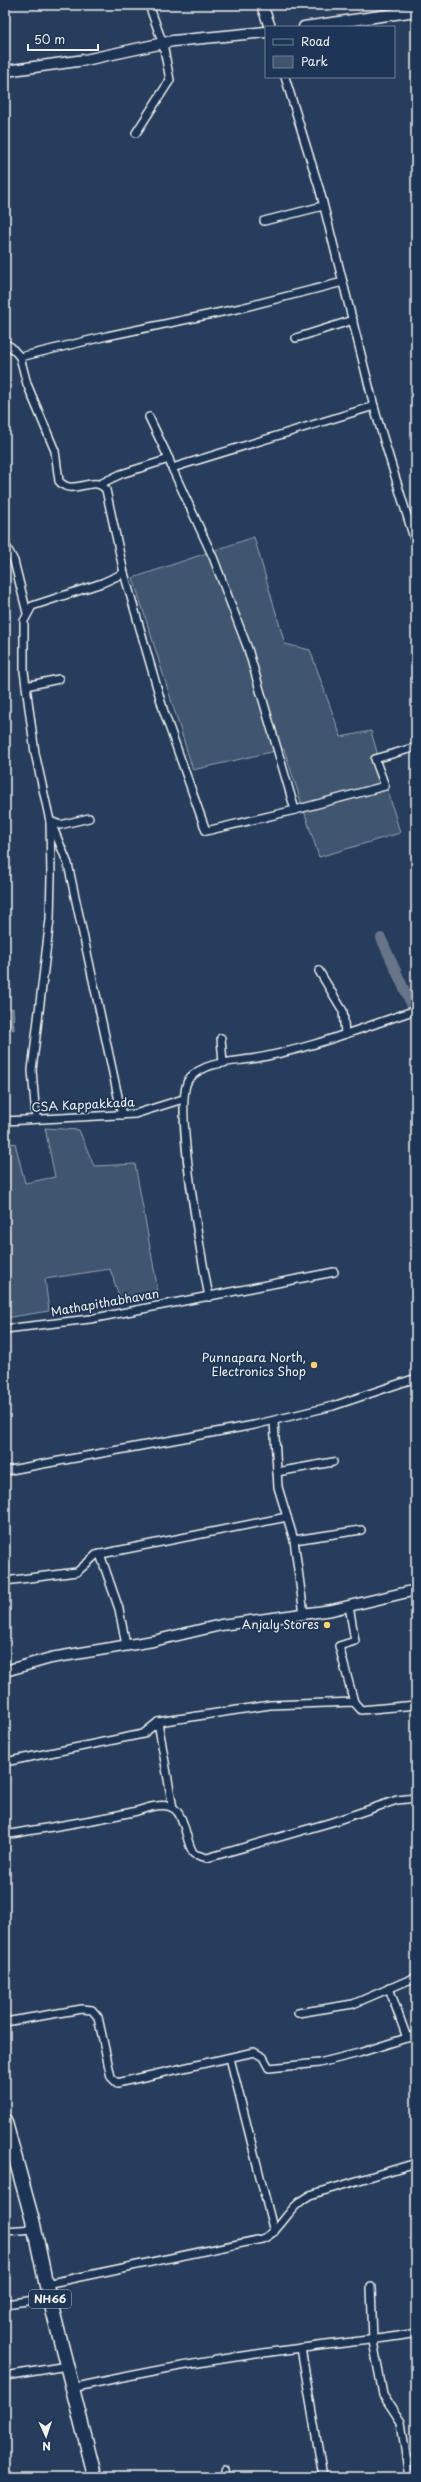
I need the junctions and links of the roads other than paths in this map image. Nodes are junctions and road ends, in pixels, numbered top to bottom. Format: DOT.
graph roads {
  1 [pos="149,5"];
  2 [pos="262,5"];
  3 [pos="416,11"];
  4 [pos="270,26"];
  5 [pos="311,26"];
  6 [pos="265,32"];
  7 [pos="163,44"];
  8 [pos="5,71"];
  9 [pos="285,78"];
  10 [pos="136,133"];
  11 [pos="324,206"];
  12 [pos="264,221"];
  13 [pos="343,282"];
  14 [pos="353,320"];
  15 [pos="296,338"];
  16 [pos="5,344"];
  17 [pos="20,357"];
  18 [pos="374,406"];
  19 [pos="149,418"];
  20 [pos="169,459"];
  21 [pos="172,468"];
  22 [pos="100,484"];
  23 [pos="5,544"];
  24 [pos="416,545"];
  25 [pos="124,573"];
  26 [pos="27,613"];
  27 [pos="59,679"];
  28 [pos="26,686"];
  29 [pos="416,747"];
  30 [pos="295,810"];
  31 [pos="89,818"];
  32 [pos="50,821"];
  33 [pos="319,972"];
  34 [pos="416,1010"];
  35 [pos="345,1034"];
  36 [pos="221,1038"];
  37 [pos="223,1063"];
  38 [pos="184,1099"];
  39 [pos="122,1115"];
  40 [pos="36,1118"];
  41 [pos="5,1121"];
  42 [pos="334,1272"];
  43 [pos="209,1297"];
  44 [pos="5,1329"];
  45 [pos="416,1378"];
  46 [pos="274,1421"];
  47 [pos="333,1462"];
  48 [pos="5,1471"];
  49 [pos="277,1472"];
  50 [pos="287,1518"];
  51 [pos="361,1530"];
  52 [pos="294,1540"];
  53 [pos="100,1554"];
  54 [pos="5,1581"];
  55 [pos="416,1590"];
  56 [pos="349,1606"];
  57 [pos="304,1614"];
  58 [pos="126,1645"];
  59 [pos="5,1671"];
  60 [pos="354,1702"];
  61 [pos="416,1705"];
  62 [pos="158,1722"];
  63 [pos="5,1762"];
  64 [pos="416,1798"];
  65 [pos="173,1808"];
  66 [pos="5,1834"];
  67 [pos="416,1977"];
  68 [pos="388,1988"];
  69 [pos="298,2013"];
  70 [pos="5,2022"];
  71 [pos="416,2035"];
  72 [pos="407,2038"];
  73 [pos="230,2058"];
  74 [pos="5,2121"];
  75 [pos="416,2163"];
  76 [pos="34,2229"];
  77 [pos="5,2231"];
  78 [pos="274,2232"];
  79 [pos="46,2284"];
  80 [pos="371,2287"];
  81 [pos="50,2298"];
  82 [pos="5,2304"];
  83 [pos="416,2332"];
  84 [pos="373,2341"];
  85 [pos="301,2348"];
  86 [pos="67,2366"];
  87 [pos="5,2376"];
  88 [pos="72,2388"];
  89 [pos="95,2477"];
  90 [pos="323,2477"];
  91 [pos="410,2477"];
  1 -- 7 [label="street"];
  2 -- 4 [label="street"];
  3 -- 5 [label="street"];
  6 -- 7 [label="street"];
  7 -- 8 [label="street"];
  7 -- 10 [label="street"];
  9 -- 11 [label="street"];
  11 -- 12 [label="street"];
  11 -- 13 [label="street"];
  13 -- 14 [label="street"];
  13 -- 17 [label="street"];
  14 -- 15 [label="street"];
  14 -- 18 [label="street"];
  16 -- 17 [label="street"];
  17 -- 22 [label="street"];
  18 -- 21 [label="street"];
  18 -- 24 [label="street"];
  19 -- 20 [label="street"];
  20 -- 21 [label="street"];
  20 -- 22 [label="street"];
  21 -- 30 [label="street"];
  22 -- 25 [label="street"];
  23 -- 26 [label="street"];
  25 -- 26 [label="street"];
  25 -- 30 [label="street"];
  26 -- 28 [label="street"];
  27 -- 28 [label="street"];
  28 -- 32 [label="street"];
  29 -- 30 [label="street"];
  31 -- 32 [label="street"];
  32 -- 39 [label="street"];
  32 -- 40 [label="street"];
  33 -- 35 [label="street"];
  34 -- 35 [label="street"];
  35 -- 37 [label="street"];
  36 -- 37 [label="street"];
  37 -- 38 [label="street"];
  38 -- 39 [label="street, CSA Kappakkada"];
  38 -- 43 [label="street"];
  39 -- 40 [label="street, CSA Kappakkada"];
  40 -- 41 [label="street, CSA Kappakkada"];
  42 -- 43 [label="street, Mathapithabhavan"];
  43 -- 44 [label="street, Mathapithabhavan"];
  45 -- 46 [label="street"];
  46 -- 48 [label="street"];
  46 -- 49 [label="street"];
  47 -- 49 [label="street"];
  49 -- 50 [label="street"];
  50 -- 52 [label="street"];
  50 -- 53 [label="street"];
  51 -- 52 [label="street"];
  52 -- 57 [label="street"];
  53 -- 54 [label="street"];
  53 -- 58 [label="street"];
  55 -- 56 [label="street"];
  56 -- 57 [label="street"];
  56 -- 60 [label="street"];
  57 -- 58 [label="street"];
  58 -- 59 [label="street"];
  60 -- 61 [label="street"];
  60 -- 62 [label="street"];
  62 -- 63 [label="street"];
  62 -- 65 [label="street"];
  64 -- 65 [label="street"];
  65 -- 66 [label="street"];
  67 -- 68 [label="street"];
  68 -- 69 [label="street"];
  68 -- 72 [label="street"];
  70 -- 73 [label="street"];
  71 -- 72 [label="street"];
  72 -- 73 [label="street"];
  73 -- 78 [label="street"];
  74 -- 76 [label="highway, NH66"];
  75 -- 78 [label="street"];
  76 -- 77 [label="street"];
  76 -- 79 [label="highway, NH66"];
  78 -- 79 [label="street"];
  79 -- 81 [label="highway, NH66"];
  80 -- 84 [label="street"];
  81 -- 82 [label="street"];
  81 -- 86 [label="highway, NH66"];
  83 -- 84 [label="street"];
  84 -- 85 [label="street"];
  84 -- 91 [label="street"];
  85 -- 88 [label="street"];
  85 -- 90 [label="street"];
  86 -- 87 [label="street"];
  86 -- 88 [label="highway, NH66"];
  88 -- 89 [label="highway, NH66"];
}
